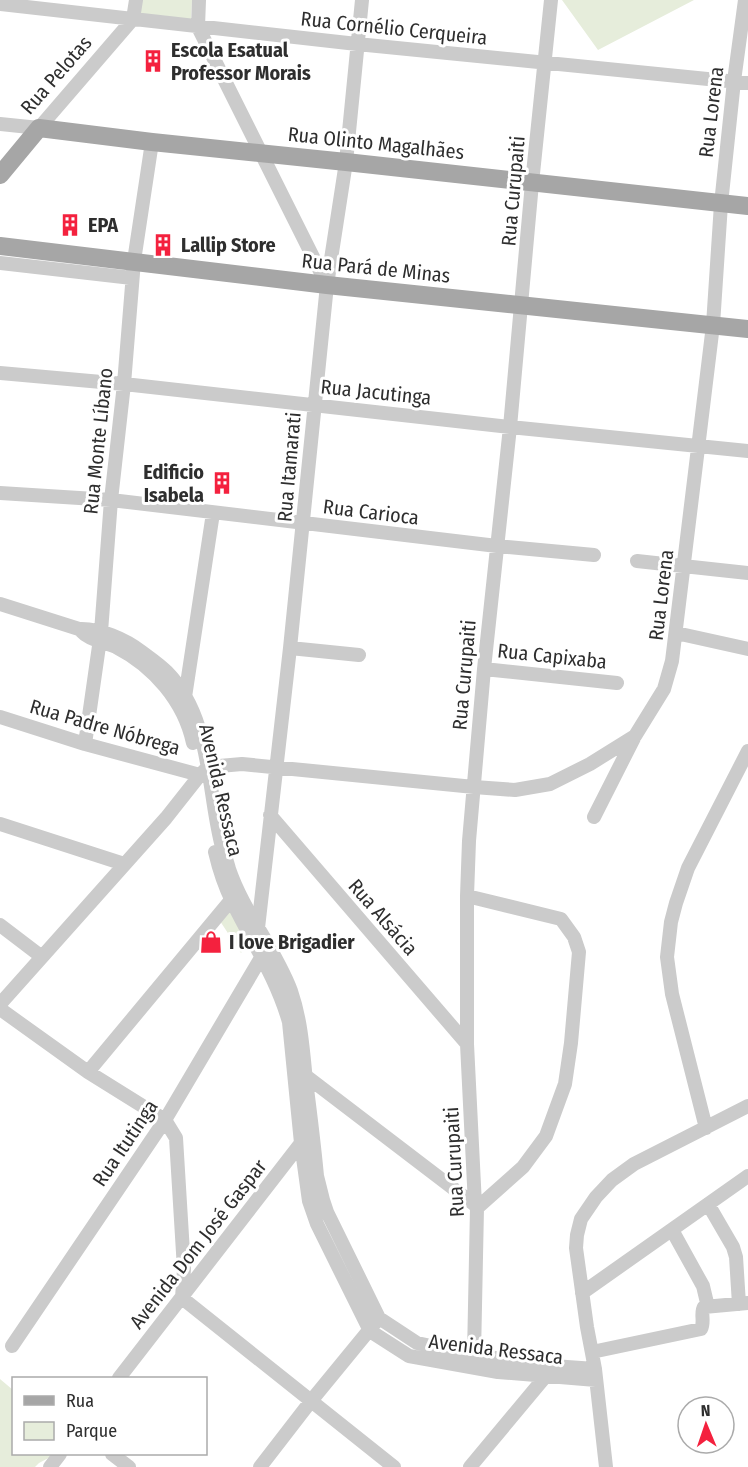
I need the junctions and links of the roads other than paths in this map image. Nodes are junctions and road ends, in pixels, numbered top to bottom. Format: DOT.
graph roads {
  1 [pos="136,0"];
  2 [pos="199,0"];
  3 [pos="362,0"];
  4 [pos="551,0"];
  5 [pos="745,0"];
  6 [pos="0,4"];
  7 [pos="133,19"];
  8 [pos="198,27"];
  9 [pos="357,44"];
  10 [pos="545,63"];
  11 [pos="741,82"];
  12 [pos="0,124"];
  13 [pos="39,128"];
  14 [pos="152,142"];
  15 [pos="261,153"];
  16 [pos="346,162"];
  17 [pos="0,175"];
  18 [pos="532,183"];
  19 [pos="721,204"];
  20 [pos="748,207"];
  21 [pos="0,246"];
  22 [pos="0,263"];
  23 [pos="133,270"];
  24 [pos="327,285"];
  25 [pos="522,306"];
  26 [pos="713,325"];
  27 [pos="748,329"];
  28 [pos="0,373"];
  29 [pos="124,384"];
  30 [pos="314,405"];
  31 [pos="510,427"];
  32 [pos="698,446"];
  33 [pos="748,451"];
  34 [pos="0,493"];
  35 [pos="111,500"];
  36 [pos="213,513"];
  37 [pos="303,523"];
  38 [pos="497,546"];
  39 [pos="594,555"];
  40 [pos="637,561"];
  41 [pos="685,567"];
  42 [pos="748,573"];
  43 [pos="0,604"];
  44 [pos="676,633"];
  45 [pos="101,637"];
  46 [pos="290,648"];
  47 [pos="748,649"];
  48 [pos="359,655"];
  49 [pos="484,669"];
  50 [pos="617,683"];
  51 [pos="185,697"];
  52 [pos="0,717"];
  53 [pos="635,736"];
  54 [pos="85,744"];
  55 [pos="748,751"];
  56 [pos="277,768"];
  57 [pos="204,771"];
  58 [pos="474,787"];
  59 [pos="270,815"];
  60 [pos="594,817"];
  61 [pos="0,824"];
  62 [pos="124,864"];
  63 [pos="235,896"];
  64 [pos="467,896"];
  65 [pos="0,925"];
  66 [pos="254,932"];
  67 [pos="262,956"];
  68 [pos="42,957"];
  69 [pos="0,1004"];
  70 [pos="0,1009"];
  71 [pos="467,1044"];
  72 [pos="88,1072"];
  73 [pos="300,1077"];
  74 [pos="748,1106"];
  75 [pos="165,1120"];
  76 [pos="706,1128"];
  77 [pos="307,1142"];
  78 [pos="748,1176"];
  79 [pos="708,1204"];
  80 [pos="476,1207"];
  81 [pos="672,1230"];
  82 [pos="582,1293"];
  83 [pos="182,1298"];
  84 [pos="743,1303"];
  85 [pos="708,1307"];
  86 [pos="379,1318"];
  87 [pos="370,1331"];
  88 [pos="12,1346"];
  89 [pos="592,1352"];
  90 [pos="474,1355"];
  91 [pos="575,1368"];
  92 [pos="550,1371"];
  93 [pos="596,1374"];
  94 [pos="119,1377"];
  95 [pos="311,1401"];
  96 [pos="59,1455"];
  97 [pos="113,1455"];
  98 [pos="50,1467"];
  99 [pos="129,1467"];
  100 [pos="260,1467"];
  101 [pos="394,1467"];
  102 [pos="470,1467"];
  103 [pos="606,1467"];
  1 -- 7 [label="street"];
  2 -- 8 [label="street"];
  3 -- 9 [label="street, Rua Itamarati"];
  4 -- 10 [label="street, Rua Curupaiti"];
  5 -- 11 [label="street, Rua Lorena"];
  6 -- 7 [label="street, Rua Cornélio Cerqueira"];
  7 -- 8 [label="street, Rua Cornélio Cerqueira"];
  7 -- 13 [label="street, Rua Pelotas"];
  8 -- 9 [label="street, Rua Cornélio Cerqueira"];
  8 -- 15 [label="street"];
  9 -- 10 [label="street, Rua Cornélio Cerqueira"];
  9 -- 16 [label="street, Rua Itamarati"];
  10 -- 11 [label="street, Rua Cornélio Cerqueira"];
  10 -- 18 [label="street, Rua Curupaiti"];
  11 -- 19 [label="street, Rua Lorena"];
  12 -- 13 [label="street, Rua Olinto Magalhães"];
  13 -- 14 [label="main road, Rua Olinto Magalhães"];
  13 -- 17 [label="main road, Rua Pelotas"];
  14 -- 15 [label="main road, Rua Olinto Magalhães"];
  14 -- 23 [label="street, Rua Monte Líbano"];
  15 -- 16 [label="main road, Rua Olinto Magalhães"];
  15 -- 24 [label="street"];
  16 -- 18 [label="main road, Rua Olinto Magalhães"];
  16 -- 24 [label="street, Rua Itamarati"];
  18 -- 19 [label="main road, Rua Olinto Magalhães"];
  18 -- 25 [label="street, Rua Curupaiti"];
  19 -- 20 [label="main road, Rua Olinto Magalhães"];
  19 -- 26 [label="street, Rua Lorena"];
  21 -- 23 [label="main road, Rua Pará de Minas"];
  22 -- 23 [label="street, Rua Pará de Minas"];
  23 -- 24 [label="main road, Rua Pará de Minas"];
  23 -- 29 [label="street, Rua Monte Líbano"];
  24 -- 25 [label="main road, Rua Pará de Minas"];
  24 -- 30 [label="street, Rua Itamarati"];
  25 -- 26 [label="main road, Rua Pará de Minas"];
  25 -- 31 [label="street, Rua Curupaiti"];
  26 -- 27 [label="main road, Rua Pará de Minas"];
  26 -- 32 [label="street, Rua Lorena"];
  28 -- 29 [label="street, Rua Jacutinga"];
  29 -- 30 [label="street, Rua Jacutinga"];
  29 -- 35 [label="street, Rua Monte Líbano"];
  30 -- 31 [label="street, Rua Jacutinga"];
  30 -- 37 [label="street, Rua Itamarati"];
  31 -- 32 [label="street, Rua Jacutinga"];
  31 -- 38 [label="street, Rua Curupaiti"];
  32 -- 33 [label="street, Rua Jacutinga"];
  32 -- 41 [label="street, Rua Lorena"];
  34 -- 35 [label="street, Rua Carioca"];
  35 -- 36 [label="street, Rua Carioca"];
  35 -- 45 [label="street, Rua Monte Líbano"];
  36 -- 37 [label="street, Rua Carioca"];
  36 -- 51 [label="street"];
  37 -- 38 [label="street, Rua Carioca"];
  37 -- 46 [label="street, Rua Itamarati"];
  38 -- 39 [label="street, Rua Carioca"];
  38 -- 49 [label="street, Rua Curupaiti"];
  40 -- 41 [label="street"];
  41 -- 42 [label="street"];
  41 -- 44 [label="street, Rua Lorena"];
  43 -- 45 [label="street, Avenida Ressaca"];
  44 -- 47 [label="street"];
  44 -- 53 [label="street, Rua Lorena"];
  45 -- 51 [label="street, Avenida Ressaca"];
  45 -- 54 [label="street, Rua Monte Líbano"];
  45 -- 57 [label="street, Avenida Ressaca"];
  46 -- 48 [label="street"];
  46 -- 56 [label="street, Rua Itamarati"];
  49 -- 50 [label="street, Rua Capixaba"];
  49 -- 58 [label="street, Rua Curupaiti"];
  51 -- 57 [label="street, Avenida Ressaca"];
  52 -- 54 [label="street, Rua Padre Nóbrega"];
  53 -- 58 [label="street, Rua Lorena"];
  53 -- 60 [label="street"];
  54 -- 57 [label="street, Rua Padre Nóbrega"];
  55 -- 76 [label="street"];
  56 -- 57 [label="street, Rua Lorena"];
  56 -- 58 [label="street, Rua Lorena"];
  56 -- 59 [label="street, Rua Itamarati"];
  57 -- 62 [label="street"];
  57 -- 63 [label="street, Avenida Ressaca"];
  58 -- 64 [label="street, Rua Curupaiti"];
  59 -- 66 [label="street, Rua Itamarati"];
  59 -- 71 [label="street, Rua Alsácia"];
  61 -- 62 [label="street"];
  62 -- 68 [label="street"];
  63 -- 66 [label="street, Avenida Ressaca"];
  63 -- 72 [label="street"];
  64 -- 71 [label="street, Rua Curupaiti"];
  64 -- 80 [label="street"];
  65 -- 68 [label="street"];
  66 -- 67 [label="street, Avenida Ressaca"];
  66 -- 73 [label="street, Avenida Ressaca"];
  67 -- 73 [label="street, Avenida Ressaca"];
  67 -- 75 [label="street, Rua Itutinga"];
  68 -- 69 [label="street"];
  70 -- 72 [label="street"];
  71 -- 80 [label="street, Rua Curupaiti"];
  72 -- 75 [label="street"];
  73 -- 77 [label="street, Avenida Ressaca"];
  73 -- 80 [label="street"];
  74 -- 76 [label="street"];
  75 -- 83 [label="street"];
  75 -- 88 [label="street, Rua Itutinga"];
  76 -- 82 [label="street"];
  77 -- 83 [label="street, Avenida Dom José Gaspar"];
  77 -- 86 [label="street, Avenida Ressaca"];
  77 -- 87 [label="street, Avenida Ressaca"];
  78 -- 79 [label="street"];
  79 -- 81 [label="street"];
  79 -- 84 [label="street"];
  80 -- 90 [label="street, Rua Curupaiti"];
  81 -- 82 [label="street"];
  81 -- 85 [label="street"];
  82 -- 89 [label="street"];
  83 -- 94 [label="street, Avenida Dom José Gaspar"];
  83 -- 95 [label="street"];
  84 -- 85 [label="street"];
  85 -- 89 [label="street"];
  86 -- 87 [label="street"];
  86 -- 90 [label="street, Avenida Ressaca"];
  87 -- 92 [label="street, Avenida Ressaca"];
  87 -- 95 [label="street"];
  89 -- 91 [label="street"];
  89 -- 93 [label="street"];
  90 -- 92 [label="street, Avenida Ressaca"];
  91 -- 92 [label="street, Avenida Ressaca"];
  91 -- 93 [label="street, Avenida Ressaca"];
  92 -- 93 [label="street, Avenida Ressaca"];
  92 -- 102 [label="street"];
  93 -- 103 [label="street"];
  95 -- 100 [label="street"];
  95 -- 101 [label="street"];
  96 -- 98 [label="street"];
  97 -- 99 [label="street"];
}
